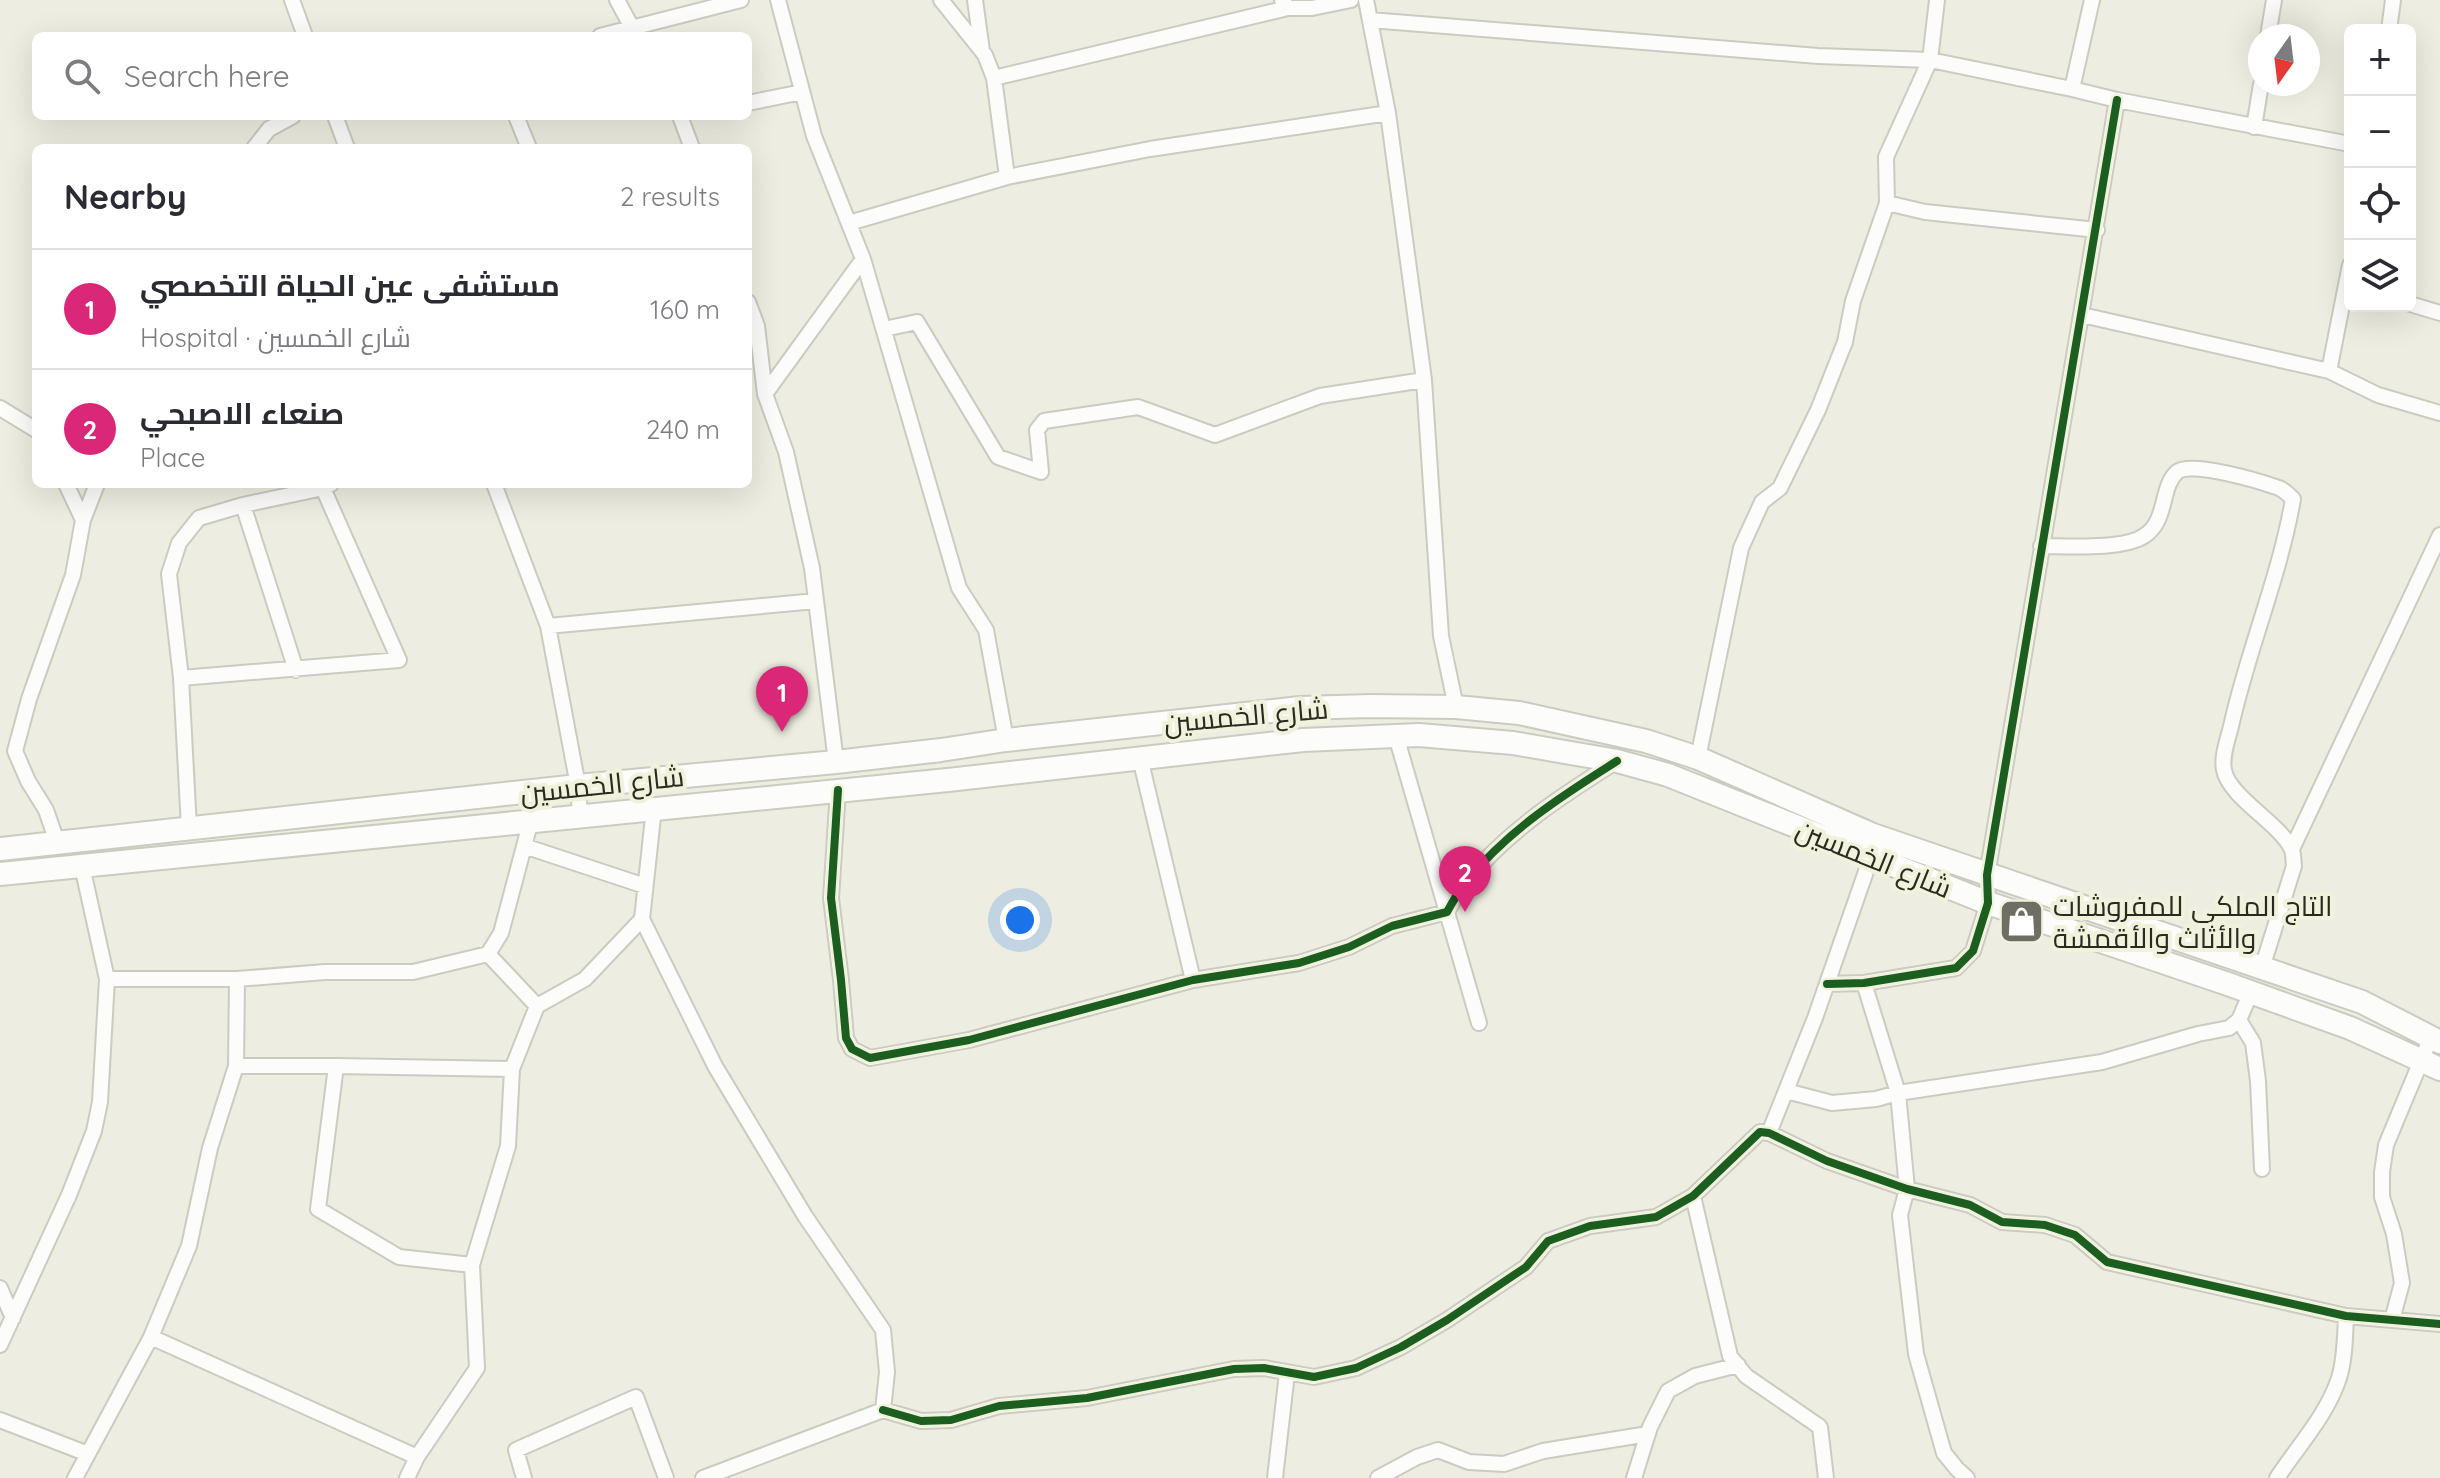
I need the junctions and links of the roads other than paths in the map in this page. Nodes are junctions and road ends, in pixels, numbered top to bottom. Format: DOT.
graph roads {
  1 [pos="292,0"];
  2 [pos="617,0"];
  3 [pos="741,0"];
  4 [pos="778,0"];
  5 [pos="941,0"];
  6 [pos="975,0"];
  7 [pos="1351,0"];
  8 [pos="1366,0"];
  9 [pos="1937,0"];
  10 [pos="2092,0"];
  11 [pos="2274,0"];
  12 [pos="2393,0"];
  13 [pos="1285,4"];
  14 [pos="1370,20"];
  15 [pos="2270,24"];
  16 [pos="2390,24"];
  17 [pos="304,32"];
  18 [pos="634,32"];
  19 [pos="982,51"];
  20 [pos="1930,60"];
  21 [pos="994,78"];
  22 [pos="2072,89"];
  23 [pos="802,92"];
  24 [pos="2259,96"];
  25 [pos="2117,100"];
  26 [pos="752,102"];
  27 [pos="1388,113"];
  28 [pos="286,120"];
  29 [pos="336,120"];
  30 [pos="518,120"];
  31 [pos="682,120"];
  32 [pos="2254,127"];
  33 [pos="2344,143"];
  34 [pos="257,144"];
  35 [pos="346,144"];
  36 [pos="527,144"];
  37 [pos="690,144"];
  38 [pos="1007,177"];
  39 [pos="1887,203"];
  40 [pos="849,223"];
  41 [pos="2097,230"];
  42 [pos="863,259"];
  43 [pos="2344,304"];
  44 [pos="2416,306"];
  45 [pos="752,313"];
  46 [pos="2440,313"];
  47 [pos="2082,315"];
  48 [pos="884,329"];
  49 [pos="2329,371"];
  50 [pos="1424,380"];
  51 [pos="765,394"];
  52 [pos="0,408"];
  53 [pos="2440,413"];
  54 [pos="32,428"];
  55 [pos="68,488"];
  56 [pos="95,488"];
  57 [pos="318,488"];
  58 [pos="328,488"];
  59 [pos="496,488"];
  60 [pos="243,505"];
  61 [pos="83,520"];
  62 [pos="2440,535"];
  63 [pos="2041,546"];
  64 [pos="816,601"];
  65 [pos="548,626"];
  66 [pos="296,670"];
  67 [pos="181,678"];
  68 [pos="1456,707"];
  69 [pos="1519,713"];
  70 [pos="1396,736"];
  71 [pos="1006,740"];
  72 [pos="1513,743"];
  73 [pos="941,750"];
  74 [pos="1140,758"];
  75 [pos="1698,758"];
  76 [pos="1617,761"];
  77 [pos="836,762"];
  78 [pos="948,780"];
  79 [pos="578,786"];
  80 [pos="838,790"];
  81 [pos="654,808"];
  82 [pos="580,815"];
  83 [pos="531,820"];
  84 [pos="189,828"];
  85 [pos="57,842"];
  86 [pos="524,846"];
  87 [pos="0,849"];
  88 [pos="2292,849"];
  89 [pos="1871,857"];
  90 [pos="82,866"];
  91 [pos="0,874"];
  92 [pos="1987,875"];
  93 [pos="645,886"];
  94 [pos="1988,903"];
  95 [pos="1447,912"];
  96 [pos="642,919"];
  97 [pos="488,954"];
  98 [pos="2232,957"];
  99 [pos="2262,968"];
  100 [pos="107,979"];
  101 [pos="237,979"];
  102 [pos="1193,980"];
  103 [pos="1864,983"];
  104 [pos="2225,983"];
  105 [pos="1827,984"];
  106 [pos="2251,992"];
  107 [pos="537,1006"];
  108 [pos="2239,1020"];
  109 [pos="1479,1023"];
  110 [pos="2435,1040"];
  111 [pos="2430,1064"];
  112 [pos="236,1066"];
  113 [pos="336,1066"];
  114 [pos="512,1069"];
  115 [pos="1786,1091"];
  116 [pos="1898,1093"];
  117 [pos="1769,1133"];
  118 [pos="2262,1169"];
  119 [pos="1907,1189"];
  120 [pos="1693,1196"];
  121 [pos="472,1265"];
  122 [pos="0,1288"];
  123 [pos="2346,1316"];
  124 [pos="13,1318"];
  125 [pos="2392,1320"];
  126 [pos="2440,1324"];
  127 [pos="151,1337"];
  128 [pos="0,1345"];
  129 [pos="1738,1365"];
  130 [pos="1287,1373"];
  131 [pos="883,1410"];
  132 [pos="0,1420"];
  133 [pos="1648,1434"];
  134 [pos="88,1454"];
  135 [pos="417,1457"];
  136 [pos="75,1478"];
  137 [pos="407,1478"];
  138 [pos="524,1478"];
  139 [pos="666,1478"];
  140 [pos="703,1478"];
  141 [pos="1275,1478"];
  142 [pos="1378,1478"];
  143 [pos="1634,1478"];
  144 [pos="1826,1478"];
  145 [pos="1967,1478"];
  146 [pos="2277,1478"];
  1 -- 17 [label="street"];
  2 -- 18 [label="street"];
  3 -- 18 [label="street"];
  4 -- 23 [label="street"];
  5 -- 19 [label="street"];
  6 -- 19 [label="street"];
  7 -- 13 [label="street"];
  8 -- 14 [label="street"];
  9 -- 20 [label="street"];
  10 -- 22 [label="street"];
  11 -- 15 [label="street"];
  12 -- 16 [label="street"];
  13 -- 21 [label="street"];
  14 -- 20 [label="street"];
  14 -- 27 [label="street"];
  19 -- 21 [label="street"];
  20 -- 22 [label="street"];
  20 -- 39 [label="street"];
  21 -- 38 [label="street"];
  22 -- 25 [label="street"];
  23 -- 26 [label="street"];
  23 -- 40 [label="street"];
  24 -- 32 [label="street"];
  25 -- 32 [label="street"];
  25 -- 41 [label="street"];
  27 -- 38 [label="street"];
  27 -- 50 [label="street"];
  28 -- 34 [label="street"];
  29 -- 35 [label="street"];
  30 -- 36 [label="street"];
  31 -- 37 [label="street"];
  32 -- 33 [label="street"];
  38 -- 40 [label="street"];
  39 -- 41 [label="street"];
  39 -- 75 [label="street"];
  40 -- 42 [label="street"];
  41 -- 47 [label="street"];
  42 -- 48 [label="street"];
  42 -- 51 [label="street"];
  43 -- 49 [label="street"];
  44 -- 46 [label="street"];
  45 -- 51 [label="street"];
  47 -- 49 [label="street"];
  47 -- 63 [label="street"];
  48 -- 50 [label="street"];
  48 -- 71 [label="street"];
  49 -- 53 [label="street"];
  50 -- 68 [label="street"];
  51 -- 64 [label="street"];
  52 -- 54 [label="street"];
  55 -- 61 [label="street"];
  56 -- 61 [label="street"];
  57 -- 60 [label="street"];
  58 -- 66 [label="street"];
  59 -- 65 [label="street"];
  60 -- 66 [label="street"];
  60 -- 67 [label="street"];
  61 -- 85 [label="street"];
  62 -- 88 [label="street"];
  63 -- 88 [label="street"];
  63 -- 92 [label="street"];
  64 -- 65 [label="street"];
  64 -- 77 [label="street"];
  65 -- 79 [label="street"];
  66 -- 67 [label="street"];
  67 -- 84 [label="street"];
  68 -- 69 [label="main road, شارع الخمسين"];
  68 -- 71 [label="main road, شارع الخمسين"];
  69 -- 72 [label="main road"];
  69 -- 75 [label="main road, شارع الخمسين"];
  70 -- 72 [label="main road, شارع الخمسين"];
  70 -- 74 [label="main road, شارع الخمسين"];
  70 -- 95 [label="street"];
  71 -- 73 [label="main road, شارع الخمسين"];
  72 -- 76 [label="main road, شارع الخمسين"];
  73 -- 77 [label="main road, شارع الخمسين"];
  73 -- 78 [label="main road"];
  74 -- 78 [label="main road, شارع الخمسين"];
  74 -- 102 [label="street"];
  75 -- 92 [label="main road, شارع الخمسين"];
  76 -- 89 [label="main road, شارع الخمسين"];
  76 -- 95 [label="street"];
  77 -- 79 [label="main road, شارع الخمسين"];
  78 -- 80 [label="main road, شارع الخمسين"];
  79 -- 82 [label="street"];
  79 -- 84 [label="main road, شارع الخمسين"];
  80 -- 81 [label="main road, شارع الخمسين"];
  80 -- 102 [label="street"];
  81 -- 82 [label="main road, شارع الخمسين"];
  81 -- 93 [label="street"];
  82 -- 83 [label="main road, شارع الخمسين"];
  83 -- 86 [label="street"];
  83 -- 90 [label="main road, شارع الخمسين"];
  84 -- 85 [label="main road, شارع الخمسين"];
  85 -- 87 [label="main road, شارع الخمسين"];
  86 -- 93 [label="street"];
  86 -- 97 [label="street"];
  88 -- 99 [label="street"];
  89 -- 94 [label="main road, شارع الخمسين"];
  89 -- 105 [label="street"];
  90 -- 91 [label="main road, شارع الخمسين"];
  90 -- 100 [label="street"];
  92 -- 94 [label="street"];
  92 -- 98 [label="main road, شارع الخمسين"];
  93 -- 96 [label="street"];
  94 -- 103 [label="street"];
  94 -- 104 [label="main road, شارع الخمسين"];
  95 -- 102 [label="street"];
  95 -- 109 [label="street"];
  96 -- 107 [label="street"];
  96 -- 131 [label="street"];
  97 -- 101 [label="street"];
  97 -- 107 [label="street"];
  98 -- 99 [label="main road, شارع الخمسين"];
  98 -- 104 [label="main road"];
  99 -- 110 [label="main road, شارع الخمسين"];
  100 -- 101 [label="street"];
  100 -- 124 [label="street"];
  101 -- 112 [label="street"];
  103 -- 105 [label="street"];
  103 -- 116 [label="street"];
  104 -- 106 [label="main road, شارع الخمسين"];
  105 -- 115 [label="street"];
  106 -- 108 [label="street"];
  106 -- 111 [label="main road, شارع الخمسين"];
  107 -- 114 [label="street"];
  108 -- 116 [label="street"];
  108 -- 118 [label="street"];
  110 -- 111 [label="street"];
  111 -- 125 [label="street"];
  112 -- 113 [label="street"];
  112 -- 127 [label="street"];
  113 -- 114 [label="street"];
  113 -- 121 [label="street"];
  114 -- 121 [label="street"];
  115 -- 116 [label="street"];
  115 -- 117 [label="street"];
  116 -- 119 [label="street"];
  117 -- 119 [label="street"];
  117 -- 120 [label="street"];
  119 -- 123 [label="street"];
  119 -- 145 [label="street"];
  120 -- 129 [label="street"];
  120 -- 130 [label="street"];
  121 -- 135 [label="street"];
  122 -- 124 [label="street"];
  123 -- 125 [label="street"];
  123 -- 146 [label="street"];
  124 -- 128 [label="street"];
  125 -- 126 [label="street"];
  127 -- 134 [label="street"];
  127 -- 135 [label="street"];
  129 -- 133 [label="street"];
  129 -- 144 [label="street"];
  130 -- 131 [label="street"];
  130 -- 141 [label="street"];
  131 -- 140 [label="street"];
  132 -- 134 [label="street"];
  133 -- 142 [label="street"];
  133 -- 143 [label="street"];
  134 -- 136 [label="street"];
  135 -- 137 [label="street"];
  138 -- 139 [label="street"];
}
